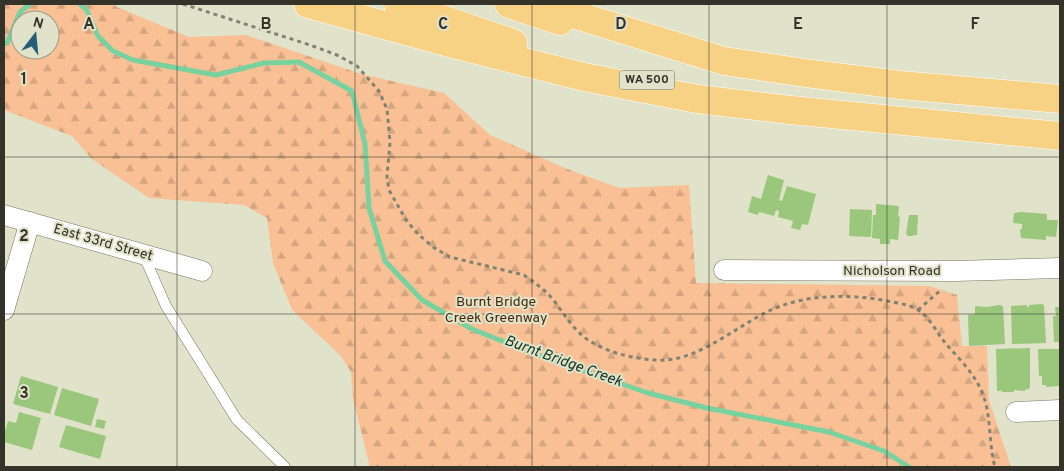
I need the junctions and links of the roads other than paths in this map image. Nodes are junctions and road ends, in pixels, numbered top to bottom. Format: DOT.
graph roads {
  1 [pos="308,4"];
  2 [pos="398,4"];
  3 [pos="509,4"];
  4 [pos="544,4"];
  5 [pos="684,49"];
  6 [pos="1060,99"];
  7 [pos="903,121"];
  8 [pos="1060,136"];
  9 [pos="4,214"];
  10 [pos="30,222"];
  11 [pos="143,255"];
  12 [pos="1060,268"];
  13 [pos="724,270"];
  14 [pos="202,272"];
  15 [pos="4,310"];
  16 [pos="1060,410"];
  17 [pos="1016,412"];
  18 [pos="285,467"];
  1 -- 7 [label="highway"];
  2 -- 7 [label="highway, WA 500"];
  3 -- 5 [label="highway"];
  4 -- 5 [label="highway"];
  5 -- 6 [label="highway"];
  7 -- 8 [label="highway, WA 500"];
  9 -- 10 [label="street, East 33rd Street"];
  10 -- 11 [label="street, East 33rd Street"];
  10 -- 15 [label="street"];
  11 -- 14 [label="street, East 33rd Street"];
  11 -- 18 [label="lane"];
  12 -- 13 [label="street, Nicholson Road"];
  16 -- 17 [label="street"];
}
